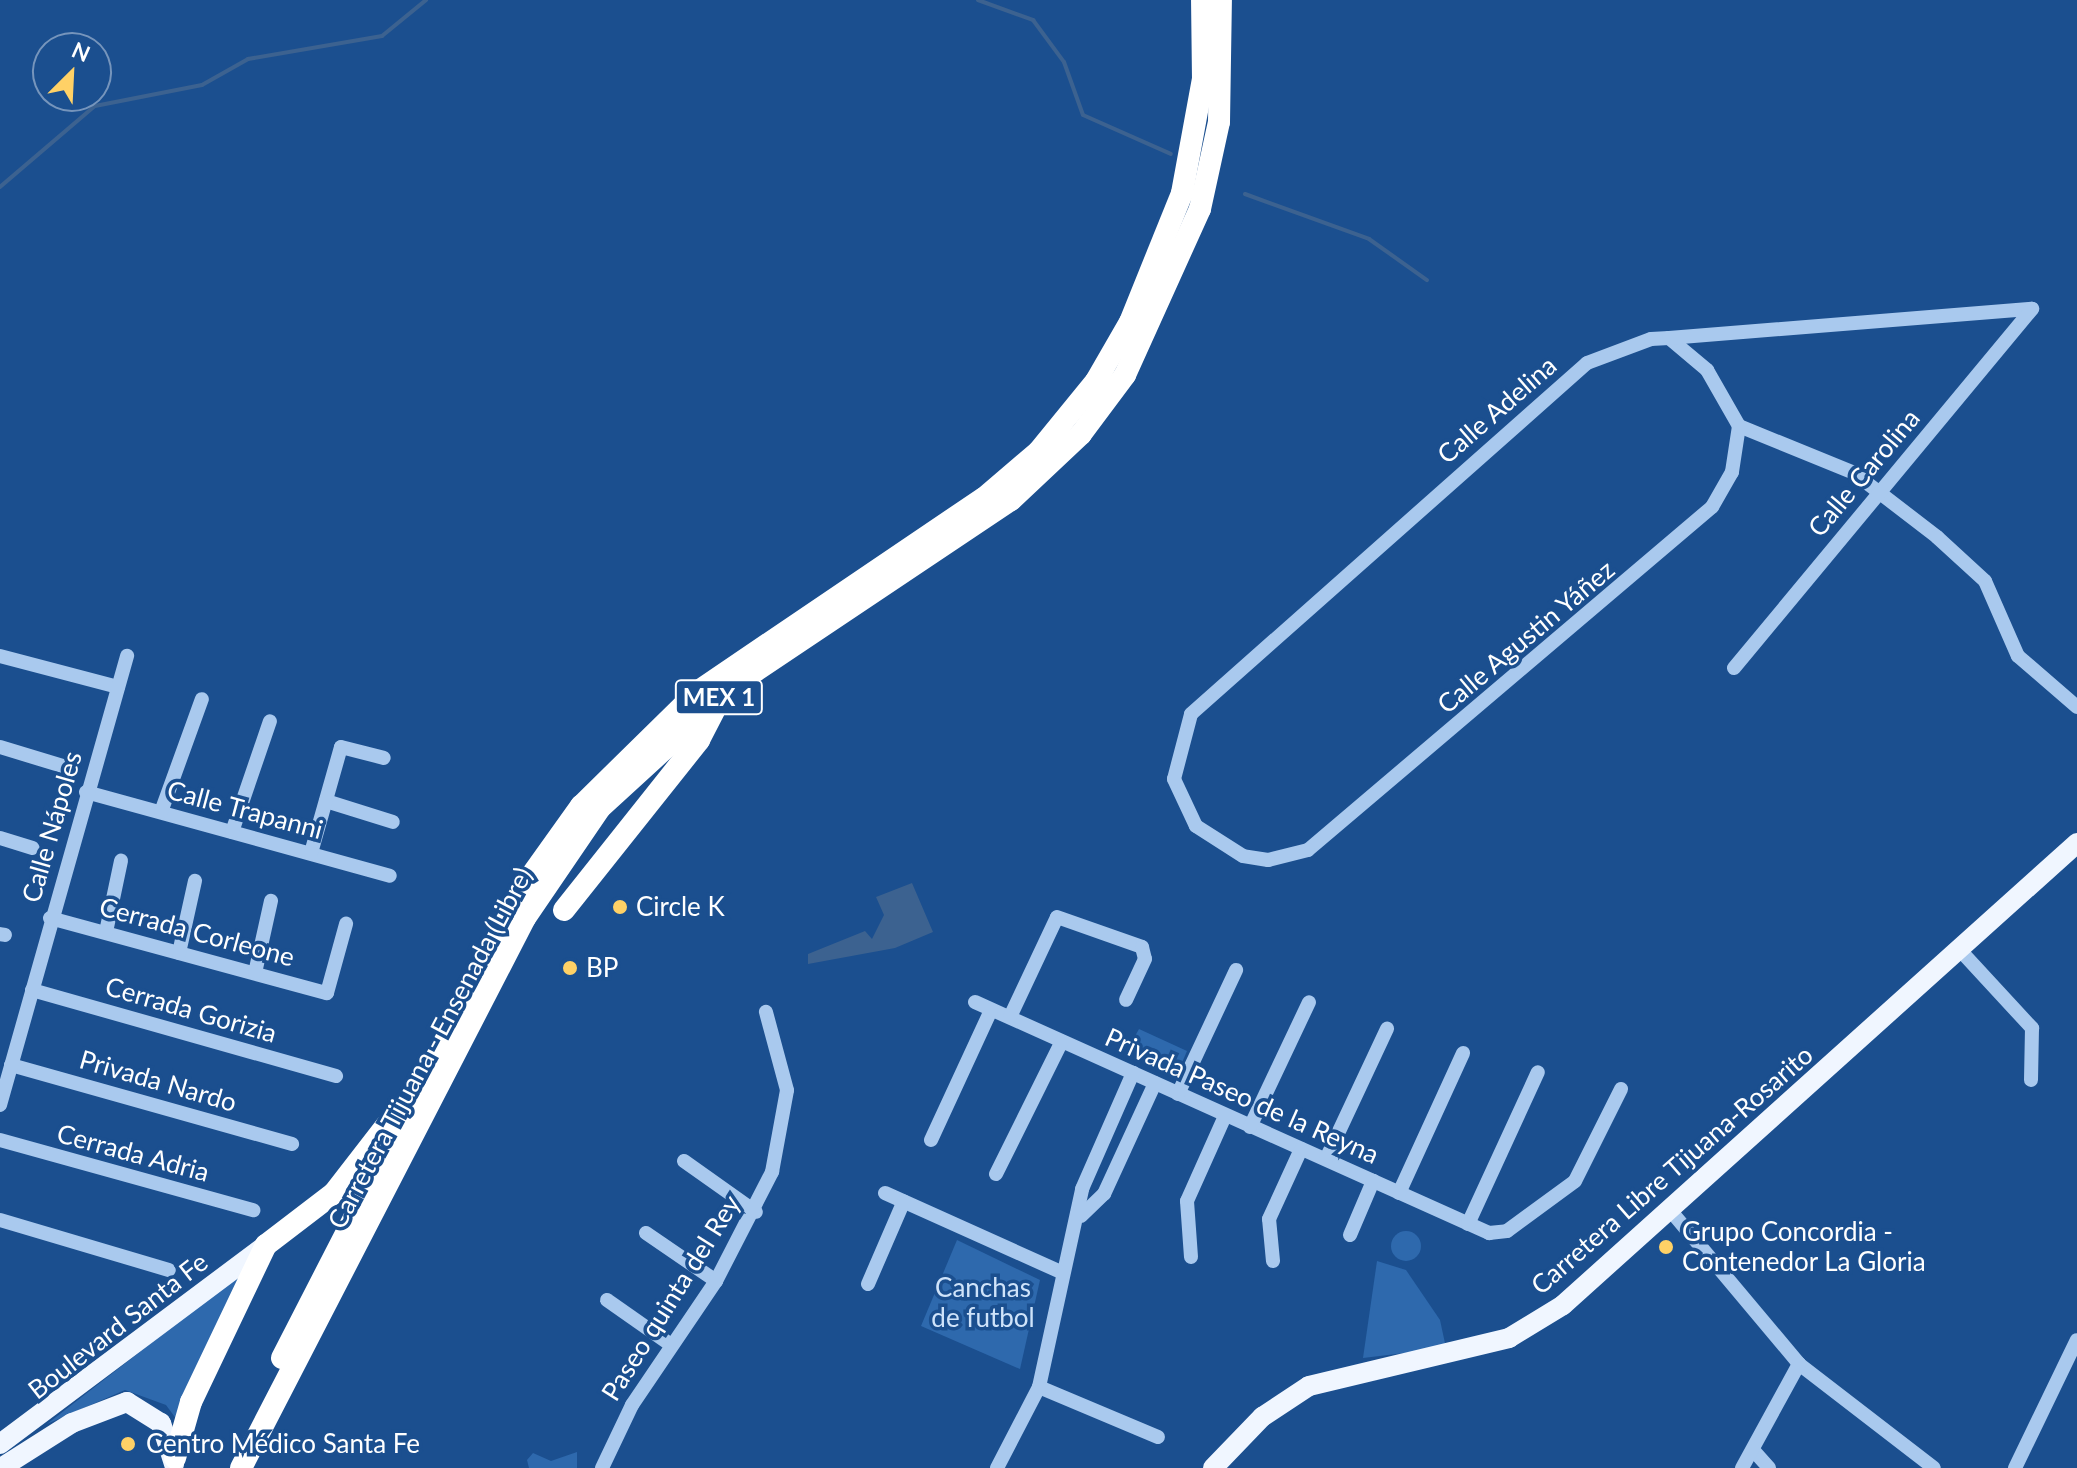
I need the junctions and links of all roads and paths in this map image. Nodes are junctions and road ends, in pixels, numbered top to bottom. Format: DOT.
graph roads {
  1 [pos="1202,0"];
  2 [pos="1221,0"];
  3 [pos="2032,309"];
  4 [pos="1669,338"];
  5 [pos="1739,426"];
  6 [pos="1879,491"];
  7 [pos="0,656"];
  8 [pos="127,656"];
  9 [pos="1734,668"];
  10 [pos="118,687"];
  11 [pos="721,696"];
  12 [pos="202,699"];
  13 [pos="2077,707"];
  14 [pos="270,721"];
  15 [pos="0,747"];
  16 [pos="384,758"];
  17 [pos="66,767"];
  18 [pos="86,792"];
  19 [pos="326,801"];
  20 [pos="161,812"];
  21 [pos="393,822"];
  22 [pos="1196,826"];
  23 [pos="232,832"];
  24 [pos="0,838"];
  25 [pos="2077,843"];
  26 [pos="33,848"];
  27 [pos="311,853"];
  28 [pos="121,861"];
  29 [pos="390,876"];
  30 [pos="195,881"];
  31 [pos="271,901"];
  32 [pos="564,910"];
  33 [pos="50,918"];
  34 [pos="346,924"];
  35 [pos="106,932"];
  36 [pos="1959,949"];
  37 [pos="179,953"];
  38 [pos="1236,970"];
  39 [pos="255,973"];
  40 [pos="32,990"];
  41 [pos="1126,1000"];
  42 [pos="975,1002"];
  43 [pos="1309,1002"];
  44 [pos="991,1010"];
  45 [pos="766,1012"];
  46 [pos="1010,1017"];
  47 [pos="1387,1029"];
  48 [pos="1062,1041"];
  49 [pos="1463,1053"];
  50 [pos="11,1065"];
  51 [pos="426,1072"];
  52 [pos="1538,1072"];
  53 [pos="1133,1073"];
  54 [pos="336,1076"];
  55 [pos="2031,1080"];
  56 [pos="1155,1083"];
  57 [pos="1621,1089"];
  58 [pos="1178,1094"];
  59 [pos="0,1105"];
  60 [pos="1225,1116"];
  61 [pos="1250,1127"];
  62 [pos="0,1140"];
  63 [pos="931,1140"];
  64 [pos="292,1144"];
  65 [pos="1301,1149"];
  66 [pos="1326,1159"];
  67 [pos="684,1161"];
  68 [pos="996,1174"];
  69 [pos="1373,1181"];
  70 [pos="885,1193"];
  71 [pos="1399,1193"];
  72 [pos="904,1201"];
  73 [pos="253,1210"];
  74 [pos="1670,1210"];
  75 [pos="756,1212"];
  76 [pos="1081,1216"];
  77 [pos="0,1220"];
  78 [pos="1468,1224"];
  79 [pos="646,1233"];
  80 [pos="1350,1235"];
  81 [pos="266,1245"];
  82 [pos="1191,1257"];
  83 [pos="1273,1261"];
  84 [pos="169,1270"];
  85 [pos="1063,1273"];
  86 [pos="716,1281"];
  87 [pos="868,1284"];
  88 [pos="607,1300"];
  89 [pos="2077,1340"];
  90 [pos="671,1345"];
  91 [pos="1799,1364"];
  92 [pos="1039,1387"];
  93 [pos="31,1426"];
  94 [pos="1158,1437"];
  95 [pos="0,1444"];
  96 [pos="39,1447"];
  97 [pos="1753,1450"];
  98 [pos="174,1463"];
  99 [pos="1004,1466"];
  100 [pos="1,1468"];
  101 [pos="225,1468"];
  102 [pos="241,1468"];
  103 [pos="602,1468"];
  104 [pos="1213,1468"];
  105 [pos="1742,1468"];
  106 [pos="1769,1468"];
  107 [pos="1934,1468"];
  108 [pos="2015,1468"];
  1 -- 51 [label="highway, Carretera Tijuana - Ensenada (Libre) / MEX 1"];
  2 -- 11 [label="highway, Carretera Tijuana - Ensenada (Libre) / MEX 1"];
  3 -- 4 [label="street, Calle Adelina"];
  3 -- 6 [label="street, Calle Carolina"];
  4 -- 5 [label="street"];
  4 -- 22 [label="street, Calle Adelina"];
  5 -- 6 [label="street"];
  5 -- 22 [label="street, Calle Agustin Yáñez"];
  6 -- 9 [label="street, Calle Carolina"];
  6 -- 13 [label="street"];
  7 -- 10 [label="street"];
  8 -- 10 [label="street, Calle Nápoles"];
  10 -- 18 [label="street, Calle Nápoles"];
  11 -- 32 [label="highway"];
  11 -- 102 [label="highway, Carretera Tijuana - Ensenada (Libre) / MEX 1"];
  12 -- 20 [label="street"];
  14 -- 23 [label="street"];
  15 -- 17 [label="street"];
  16 -- 19 [label="street"];
  18 -- 20 [label="street, Calle Trapanni"];
  18 -- 33 [label="street, Calle Nápoles"];
  19 -- 21 [label="street"];
  19 -- 27 [label="street"];
  20 -- 23 [label="street, Calle Trapanni"];
  23 -- 27 [label="street, Calle Trapanni"];
  24 -- 26 [label="street"];
  25 -- 36 [label="main road, Carretera Libre Tijuana-Rosarito"];
  27 -- 29 [label="street, Calle Trapanni"];
  28 -- 35 [label="street"];
  30 -- 37 [label="street"];
  31 -- 39 [label="street"];
  33 -- 35 [label="street, Cerrada Corleone"];
  33 -- 40 [label="street, Calle Nápoles"];
  34 -- 39 [label="street, Cerrada Corleone"];
  35 -- 37 [label="street, Cerrada Corleone"];
  36 -- 55 [label="street"];
  36 -- 74 [label="main road, Carretera Libre Tijuana-Rosarito"];
  37 -- 39 [label="street, Cerrada Corleone"];
  38 -- 58 [label="street"];
  40 -- 50 [label="street, Calle Nápoles"];
  40 -- 54 [label="street, Cerrada Gorizia"];
  41 -- 46 [label="street"];
  42 -- 44 [label="street, Privada Paseo de la Reyna"];
  43 -- 61 [label="street"];
  44 -- 46 [label="street, Privada Paseo de la Reyna"];
  44 -- 63 [label="street"];
  45 -- 75 [label="street, Paseo quinta del Rey"];
  46 -- 48 [label="street, Privada Paseo de la Reyna"];
  47 -- 66 [label="street"];
  48 -- 53 [label="street, Privada Paseo de la Reyna"];
  48 -- 68 [label="street"];
  49 -- 71 [label="street"];
  50 -- 59 [label="street, Calle Nápoles"];
  50 -- 64 [label="street, Privada Nardo"];
  51 -- 81 [label="highway"];
  51 -- 101 [label="highway, Carretera Tijuana - Ensenada (Libre) / MEX 1"];
  52 -- 78 [label="street"];
  53 -- 56 [label="street, Privada Paseo de la Reyna"];
  53 -- 76 [label="street"];
  56 -- 58 [label="street, Privada Paseo de la Reyna"];
  56 -- 76 [label="street"];
  57 -- 78 [label="street, Privada Paseo de la Reyna"];
  58 -- 60 [label="street, Privada Paseo de la Reyna"];
  60 -- 61 [label="street, Privada Paseo de la Reyna"];
  60 -- 82 [label="street"];
  61 -- 65 [label="street, Privada Paseo de la Reyna"];
  62 -- 73 [label="street, Cerrada Adria"];
  65 -- 66 [label="street, Privada Paseo de la Reyna"];
  65 -- 83 [label="street"];
  66 -- 69 [label="street, Privada Paseo de la Reyna"];
  67 -- 75 [label="street"];
  69 -- 71 [label="street, Privada Paseo de la Reyna"];
  69 -- 80 [label="street"];
  70 -- 72 [label="street"];
  71 -- 78 [label="street, Privada Paseo de la Reyna"];
  72 -- 85 [label="street"];
  72 -- 87 [label="street"];
  74 -- 91 [label="street"];
  74 -- 104 [label="main road, Carretera Libre Tijuana-Rosarito"];
  75 -- 86 [label="street, Paseo quinta del Rey"];
  76 -- 85 [label="street"];
  77 -- 84 [label="street"];
  79 -- 86 [label="street"];
  81 -- 93 [label="main road, Boulevard Santa Fe"];
  81 -- 98 [label="highway"];
  85 -- 92 [label="street"];
  86 -- 90 [label="street, Paseo quinta del Rey"];
  88 -- 90 [label="street"];
  89 -- 108 [label="street"];
  90 -- 103 [label="street, Paseo quinta del Rey"];
  91 -- 97 [label="street"];
  91 -- 107 [label="street"];
  92 -- 94 [label="street"];
  92 -- 99 [label="street"];
  93 -- 95 [label="main road, Boulevard Santa Fe"];
  93 -- 96 [label="street"];
  96 -- 98 [label="main road, Boulevard Santa Fe"];
  96 -- 100 [label="main road, Boulevard Santa Fe"];
  97 -- 105 [label="street"];
  97 -- 106 [label="street"];
}
